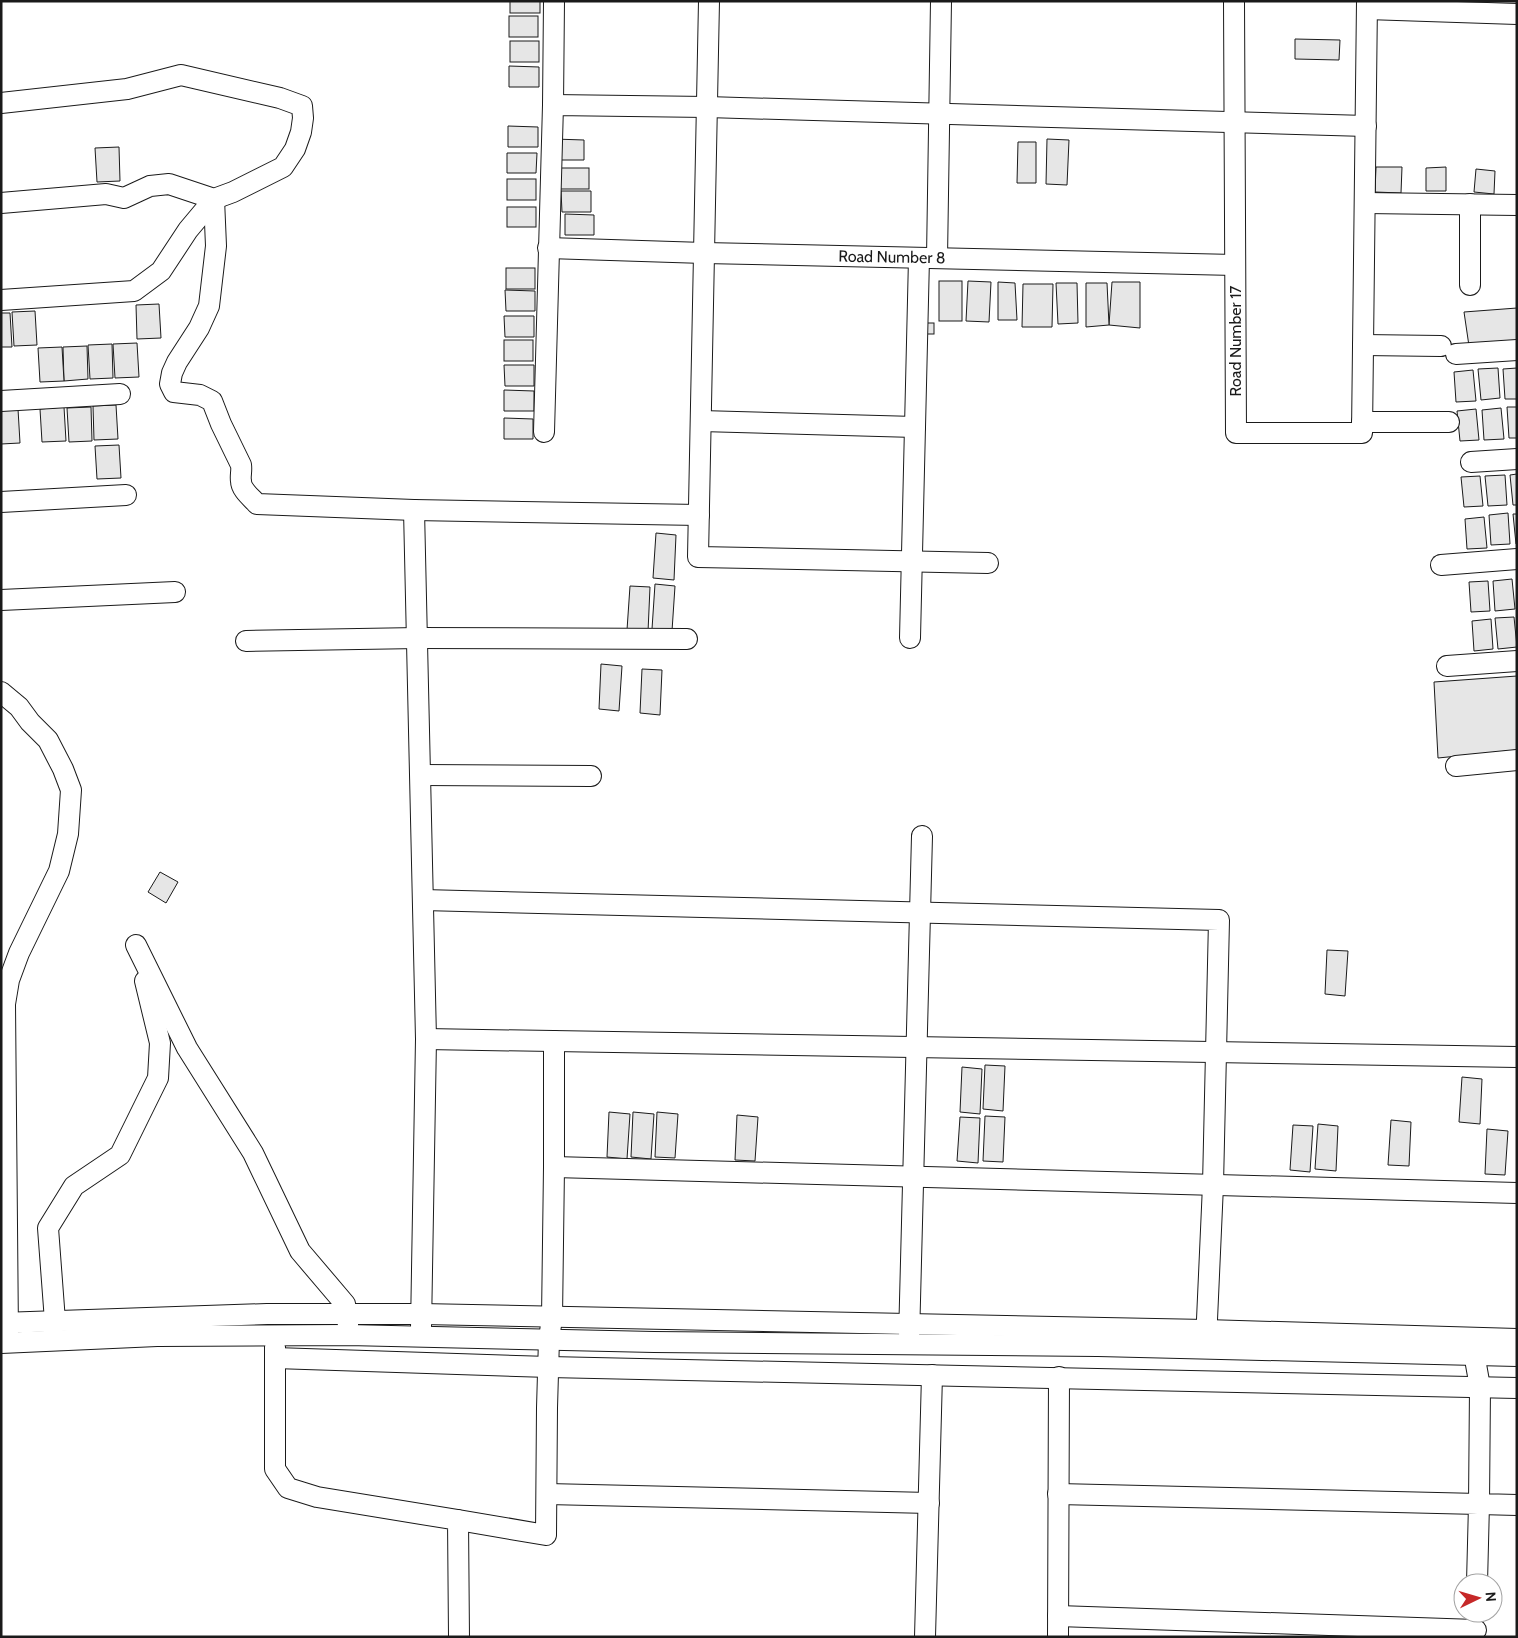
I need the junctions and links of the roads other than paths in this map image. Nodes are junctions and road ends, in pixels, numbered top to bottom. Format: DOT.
graph roads {
  1 [pos="554,1"];
  2 [pos="709,1"];
  3 [pos="940,1"];
  4 [pos="1234,1"];
  5 [pos="1367,5"];
  6 [pos="1517,14"];
  7 [pos="1,103"];
  8 [pos="553,105"];
  9 [pos="707,107"];
  10 [pos="939,113"];
  11 [pos="1235,122"];
  12 [pos="1366,126"];
  13 [pos="214,199"];
  14 [pos="1,203"];
  15 [pos="1365,203"];
  16 [pos="1470,204"];
  17 [pos="1517,204"];
  18 [pos="548,248"];
  19 [pos="704,253"];
  20 [pos="928,258"];
  21 [pos="1235,265"];
  22 [pos="1470,285"];
  23 [pos="1,300"];
  24 [pos="1363,345"];
  25 [pos="1517,350"];
  26 [pos="120,394"];
  27 [pos="1,400"];
  28 [pos="701,421"];
  29 [pos="1449,422"];
  30 [pos="915,427"];
  31 [pos="1362,427"];
  32 [pos="544,432"];
  33 [pos="1517,459"];
  34 [pos="1471,462"];
  35 [pos="126,495"];
  36 [pos="1,502"];
  37 [pos="414,510"];
  38 [pos="699,515"];
  39 [pos="1517,559"];
  40 [pos="912,561"];
  41 [pos="988,563"];
  42 [pos="1440,565"];
  43 [pos="175,592"];
  44 [pos="1,600"];
  45 [pos="418,638"];
  46 [pos="910,638"];
  47 [pos="686,639"];
  48 [pos="246,641"];
  49 [pos="1517,661"];
  50 [pos="1447,666"];
  51 [pos="1,692"];
  52 [pos="1517,760"];
  53 [pos="1456,766"];
  54 [pos="421,775"];
  55 [pos="591,776"];
  56 [pos="922,836"];
  57 [pos="423,900"];
  58 [pos="919,913"];
  59 [pos="426,1038"];
  60 [pos="554,1041"];
  61 [pos="916,1047"];
  62 [pos="1216,1052"];
  63 [pos="1517,1057"];
  64 [pos="554,1168"];
  65 [pos="912,1177"];
  66 [pos="1213,1185"];
  67 [pos="1517,1193"];
  68 [pos="347,1314"];
  69 [pos="421,1314"];
  70 [pos="552,1318"];
  71 [pos="56,1321"];
  72 [pos="4,1323"];
  73 [pos="275,1335"];
  74 [pos="348,1335"];
  75 [pos="909,1335"];
  76 [pos="421,1336"];
  77 [pos="1517,1339"];
  78 [pos="549,1340"];
  79 [pos="1206,1340"];
  80 [pos="5,1343"];
  81 [pos="1473,1346"];
  82 [pos="1517,1356"];
  83 [pos="275,1358"];
  84 [pos="549,1367"];
  85 [pos="932,1375"];
  86 [pos="1059,1377"];
  87 [pos="1480,1387"];
  88 [pos="1517,1388"];
  89 [pos="547,1494"];
  90 [pos="1058,1494"];
  91 [pos="929,1503"];
  92 [pos="1479,1504"];
  93 [pos="1517,1505"];
  94 [pos="458,1520"];
  95 [pos="1477,1573"];
  96 [pos="1058,1616"];
  97 [pos="1476,1627"];
  98 [pos="459,1637"];
  99 [pos="925,1637"];
  100 [pos="1058,1637"];
  1 -- 8 [label="street"];
  2 -- 9 [label="street"];
  3 -- 10 [label="street"];
  4 -- 11 [label="street, Road Number 17"];
  5 -- 6 [label="street"];
  5 -- 12 [label="street"];
  7 -- 13 [label="street"];
  8 -- 9 [label="street"];
  8 -- 18 [label="street"];
  9 -- 10 [label="street"];
  9 -- 19 [label="street"];
  10 -- 11 [label="street"];
  10 -- 20 [label="street"];
  11 -- 12 [label="street"];
  11 -- 21 [label="street, Road Number 17"];
  12 -- 15 [label="street"];
  13 -- 14 [label="street"];
  13 -- 23 [label="street"];
  13 -- 37 [label="street"];
  15 -- 16 [label="street"];
  15 -- 24 [label="street"];
  16 -- 17 [label="street"];
  16 -- 22 [label="street"];
  18 -- 19 [label="street, Road Number 8"];
  18 -- 32 [label="street"];
  19 -- 20 [label="street, Road Number 8"];
  19 -- 28 [label="street"];
  20 -- 21 [label="street, Road Number 8"];
  20 -- 30 [label="street"];
  21 -- 31 [label="street, Road Number 17"];
  24 -- 25 [label="street"];
  24 -- 31 [label="street"];
  26 -- 27 [label="street"];
  28 -- 30 [label="street"];
  28 -- 38 [label="street"];
  29 -- 31 [label="street"];
  30 -- 40 [label="street"];
  33 -- 34 [label="street"];
  35 -- 36 [label="street"];
  37 -- 38 [label="street"];
  37 -- 45 [label="street"];
  38 -- 40 [label="street"];
  39 -- 42 [label="street"];
  40 -- 41 [label="street"];
  40 -- 46 [label="street"];
  43 -- 44 [label="street"];
  45 -- 47 [label="street"];
  45 -- 48 [label="street"];
  45 -- 54 [label="street"];
  49 -- 50 [label="street"];
  51 -- 72 [label="street"];
  52 -- 53 [label="street"];
  54 -- 55 [label="street"];
  54 -- 57 [label="street"];
  56 -- 58 [label="street"];
  57 -- 58 [label="street"];
  57 -- 59 [label="street"];
  58 -- 61 [label="street"];
  58 -- 62 [label="street"];
  59 -- 60 [label="street"];
  59 -- 69 [label="street"];
  60 -- 61 [label="street"];
  60 -- 64 [label="street"];
  61 -- 62 [label="street"];
  61 -- 65 [label="street"];
  62 -- 63 [label="street"];
  62 -- 66 [label="street"];
  64 -- 65 [label="street"];
  64 -- 70 [label="street"];
  65 -- 66 [label="street"];
  65 -- 75 [label="street"];
  66 -- 67 [label="street"];
  66 -- 79 [label="street"];
  68 -- 69 [label="street"];
  68 -- 71 [label="street"];
  68 -- 71 [label="street"];
  68 -- 74 [label="street"];
  69 -- 70 [label="street"];
  69 -- 76 [label="street"];
  70 -- 75 [label="street"];
  70 -- 78 [label="street"];
  71 -- 72 [label="street"];
  72 -- 80 [label="street"];
  73 -- 74 [label="street"];
  73 -- 80 [label="street"];
  73 -- 83 [label="street"];
  74 -- 76 [label="street"];
  75 -- 78 [label="street"];
  75 -- 79 [label="street"];
  76 -- 78 [label="street"];
  77 -- 81 [label="street"];
  78 -- 84 [label="street"];
  79 -- 81 [label="street"];
  81 -- 82 [label="street"];
  81 -- 87 [label="street"];
  83 -- 84 [label="street"];
  83 -- 94 [label="street"];
  84 -- 85 [label="street"];
  84 -- 89 [label="street"];
  85 -- 86 [label="street"];
  85 -- 91 [label="street"];
  86 -- 87 [label="street"];
  86 -- 90 [label="street"];
  87 -- 88 [label="street"];
  87 -- 92 [label="street"];
  89 -- 91 [label="street"];
  89 -- 94 [label="street"];
  90 -- 92 [label="street"];
  90 -- 96 [label="street"];
  91 -- 99 [label="street"];
  92 -- 93 [label="street"];
  92 -- 95 [label="street"];
  94 -- 98 [label="street"];
  96 -- 97 [label="street"];
  96 -- 100 [label="street"];
}
